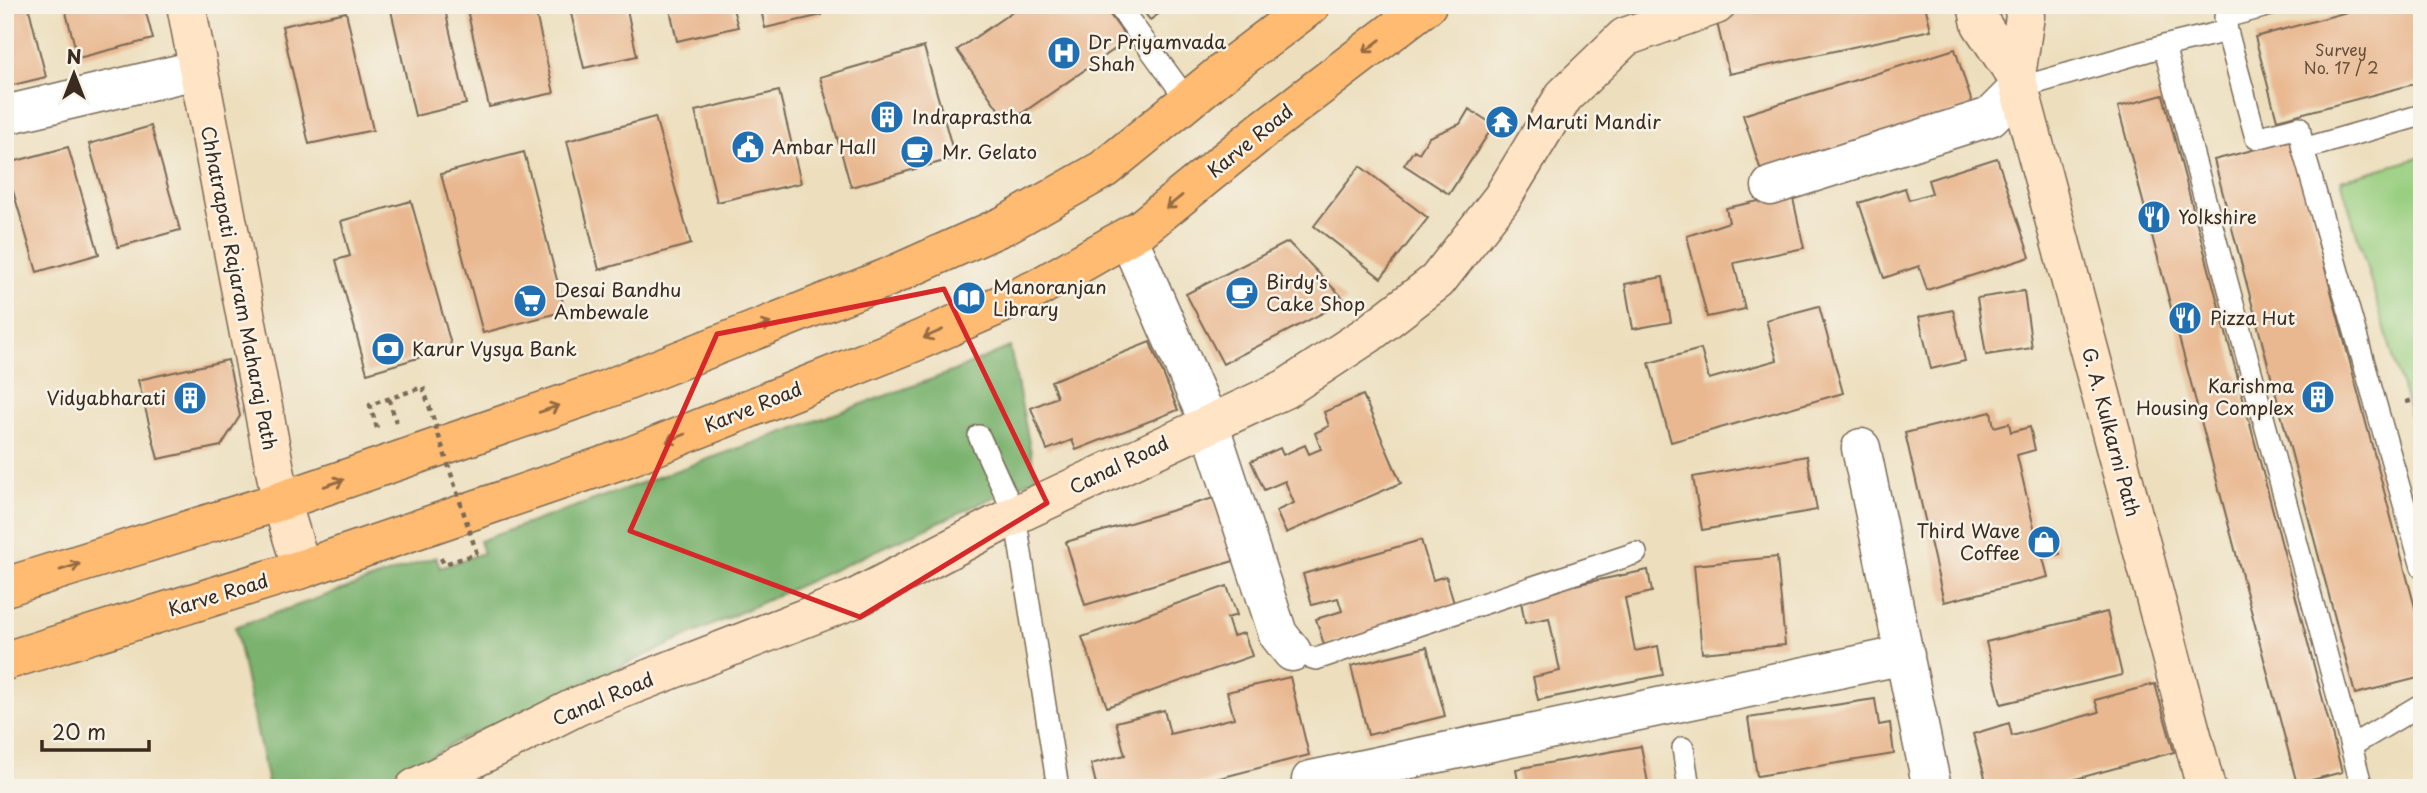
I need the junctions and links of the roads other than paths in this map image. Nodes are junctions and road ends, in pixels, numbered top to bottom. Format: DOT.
graph roads {
  1 [pos="1118,5"];
  2 [pos="1311,5"];
  3 [pos="1427,5"];
  4 [pos="1716,5"];
  5 [pos="1977,5"];
  6 [pos="2023,5"];
  7 [pos="2271,5"];
  8 [pos="193,7"];
  9 [pos="2227,31"];
  10 [pos="2164,46"];
  11 [pos="196,70"];
  12 [pos="2017,82"];
  13 [pos="1188,101"];
  14 [pos="5,115"];
  15 [pos="2422,115"];
  16 [pos="2303,149"];
  17 [pos="1771,186"];
  18 [pos="1128,237"];
  19 [pos="1209,422"];
  20 [pos="979,436"];
  21 [pos="1861,448"];
  22 [pos="281,501"];
  23 [pos="1015,514"];
  24 [pos="1636,552"];
  25 [pos="2422,567"];
  26 [pos="302,569"];
  27 [pos="5,587"];
  28 [pos="1292,652"];
  29 [pos="1905,655"];
  30 [pos="5,661"];
  31 [pos="2422,704"];
  32 [pos="2351,746"];
  33 [pos="1683,748"];
  34 [pos="1311,780"];
  35 [pos="415,788"];
  36 [pos="1058,788"];
  37 [pos="1689,788"];
  38 [pos="1932,788"];
  39 [pos="2206,788"];
  40 [pos="2362,788"];
  1 -- 13 [label="lane"];
  2 -- 13 [label="main road"];
  3 -- 18 [label="main road, Karve Road, one-way"];
  4 -- 19 [label="street, Canal Road"];
  5 -- 12 [label="street, G. A. Kulkarni Path"];
  6 -- 12 [label="street, G. A. Kulkarni Path"];
  7 -- 9 [label="lane"];
  8 -- 11 [label="street, Chhatrapati Rajaram Maharaj Path"];
  9 -- 10 [label="lane"];
  9 -- 16 [label="lane"];
  10 -- 12 [label="lane"];
  10 -- 32 [label="lane"];
  11 -- 14 [label="street"];
  11 -- 22 [label="street, Chhatrapati Rajaram Maharaj Path"];
  12 -- 17 [label="street"];
  12 -- 39 [label="street, G. A. Kulkarni Path"];
  22 -- 13 [label="main road, one-way"];
  15 -- 16 [label="lane"];
  16 -- 25 [label="lane"];
  18 -- 19 [label="street"];
  18 -- 26 [label="main road, Karve Road, one-way"];
  19 -- 23 [label="street, Canal Road"];
  19 -- 28 [label="street"];
  20 -- 23 [label="lane"];
  21 -- 29 [label="street"];
  22 -- 26 [label="street, Chhatrapati Rajaram Maharaj Path"];
  27 -- 22 [label="main road, one-way"];
  23 -- 35 [label="street, Canal Road"];
  23 -- 36 [label="lane"];
  24 -- 28 [label="lane"];
  26 -- 30 [label="main road, Karve Road"];
  29 -- 34 [label="street"];
  29 -- 38 [label="street"];
  31 -- 32 [label="lane"];
  32 -- 40 [label="lane"];
  33 -- 37 [label="lane"];
}
